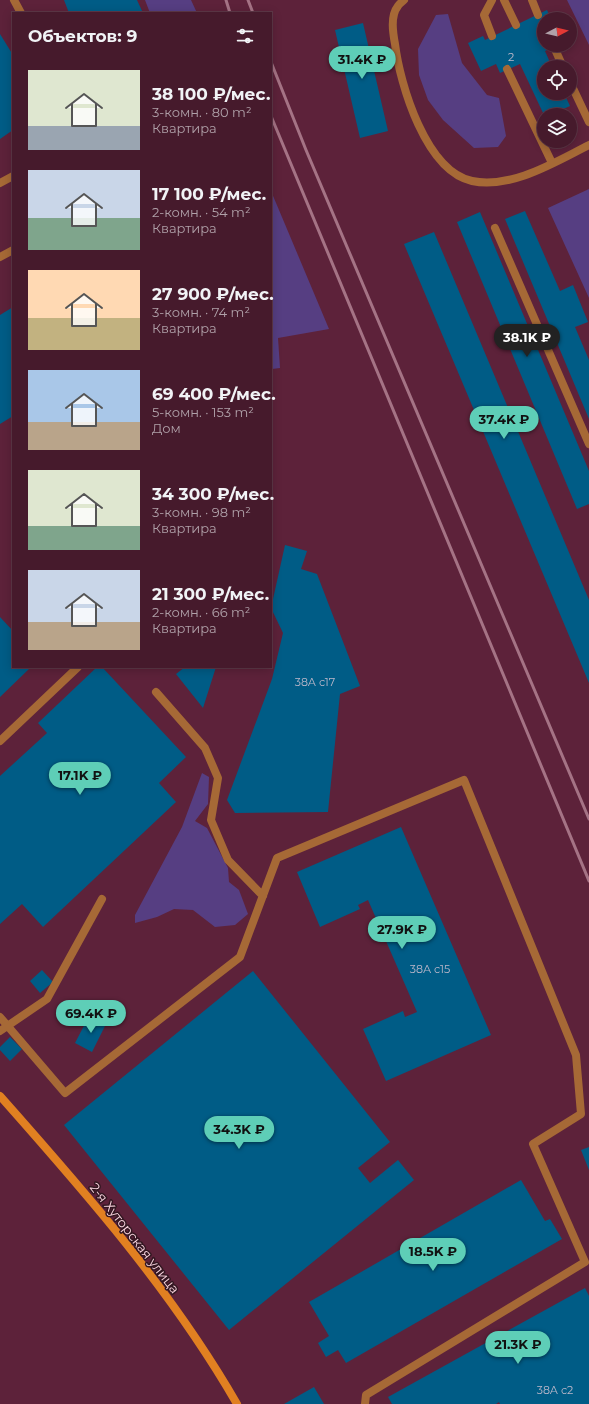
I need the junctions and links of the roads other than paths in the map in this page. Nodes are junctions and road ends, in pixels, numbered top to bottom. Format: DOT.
graph roads {
  1 [pos="14,0"];
  2 [pos="404,0"];
  3 [pos="492,0"];
  4 [pos="504,0"];
  5 [pos="532,0"];
  6 [pos="20,12"];
  7 [pos="537,12"];
  8 [pos="516,25"];
  9 [pos="492,36"];
  10 [pos="507,70"];
  11 [pos="577,97"];
  12 [pos="589,122"];
  13 [pos="589,146"];
  14 [pos="552,163"];
  15 [pos="12,177"];
  16 [pos="0,183"];
  17 [pos="495,228"];
  18 [pos="12,251"];
  19 [pos="0,257"];
  20 [pos="589,444"];
  21 [pos="77,668"];
  22 [pos="156,692"];
  23 [pos="0,741"];
  24 [pos="263,896"];
  25 [pos="102,899"];
  26 [pos="0,1017"];
  27 [pos="7,1025"];
  28 [pos="0,1031"];
  29 [pos="0,1096"];
  30 [pos="237,1404"];
  31 [pos="365,1404"];
  1 -- 6 [label="street"];
  2 -- 14 [label="street"];
  3 -- 9 [label="street"];
  4 -- 8 [label="street"];
  5 -- 7 [label="street"];
  10 -- 14 [label="street"];
  11 -- 12 [label="street"];
  13 -- 14 [label="street"];
  15 -- 16 [label="street"];
  17 -- 20 [label="street"];
  18 -- 19 [label="street"];
  21 -- 23 [label="street"];
  22 -- 24 [label="street"];
  24 -- 27 [label="street"];
  24 -- 31 [label="street"];
  25 -- 27 [label="street"];
  26 -- 27 [label="street"];
  27 -- 28 [label="street"];
  29 -- 30 [label="street, 2-я Хуторская улица"];
}
